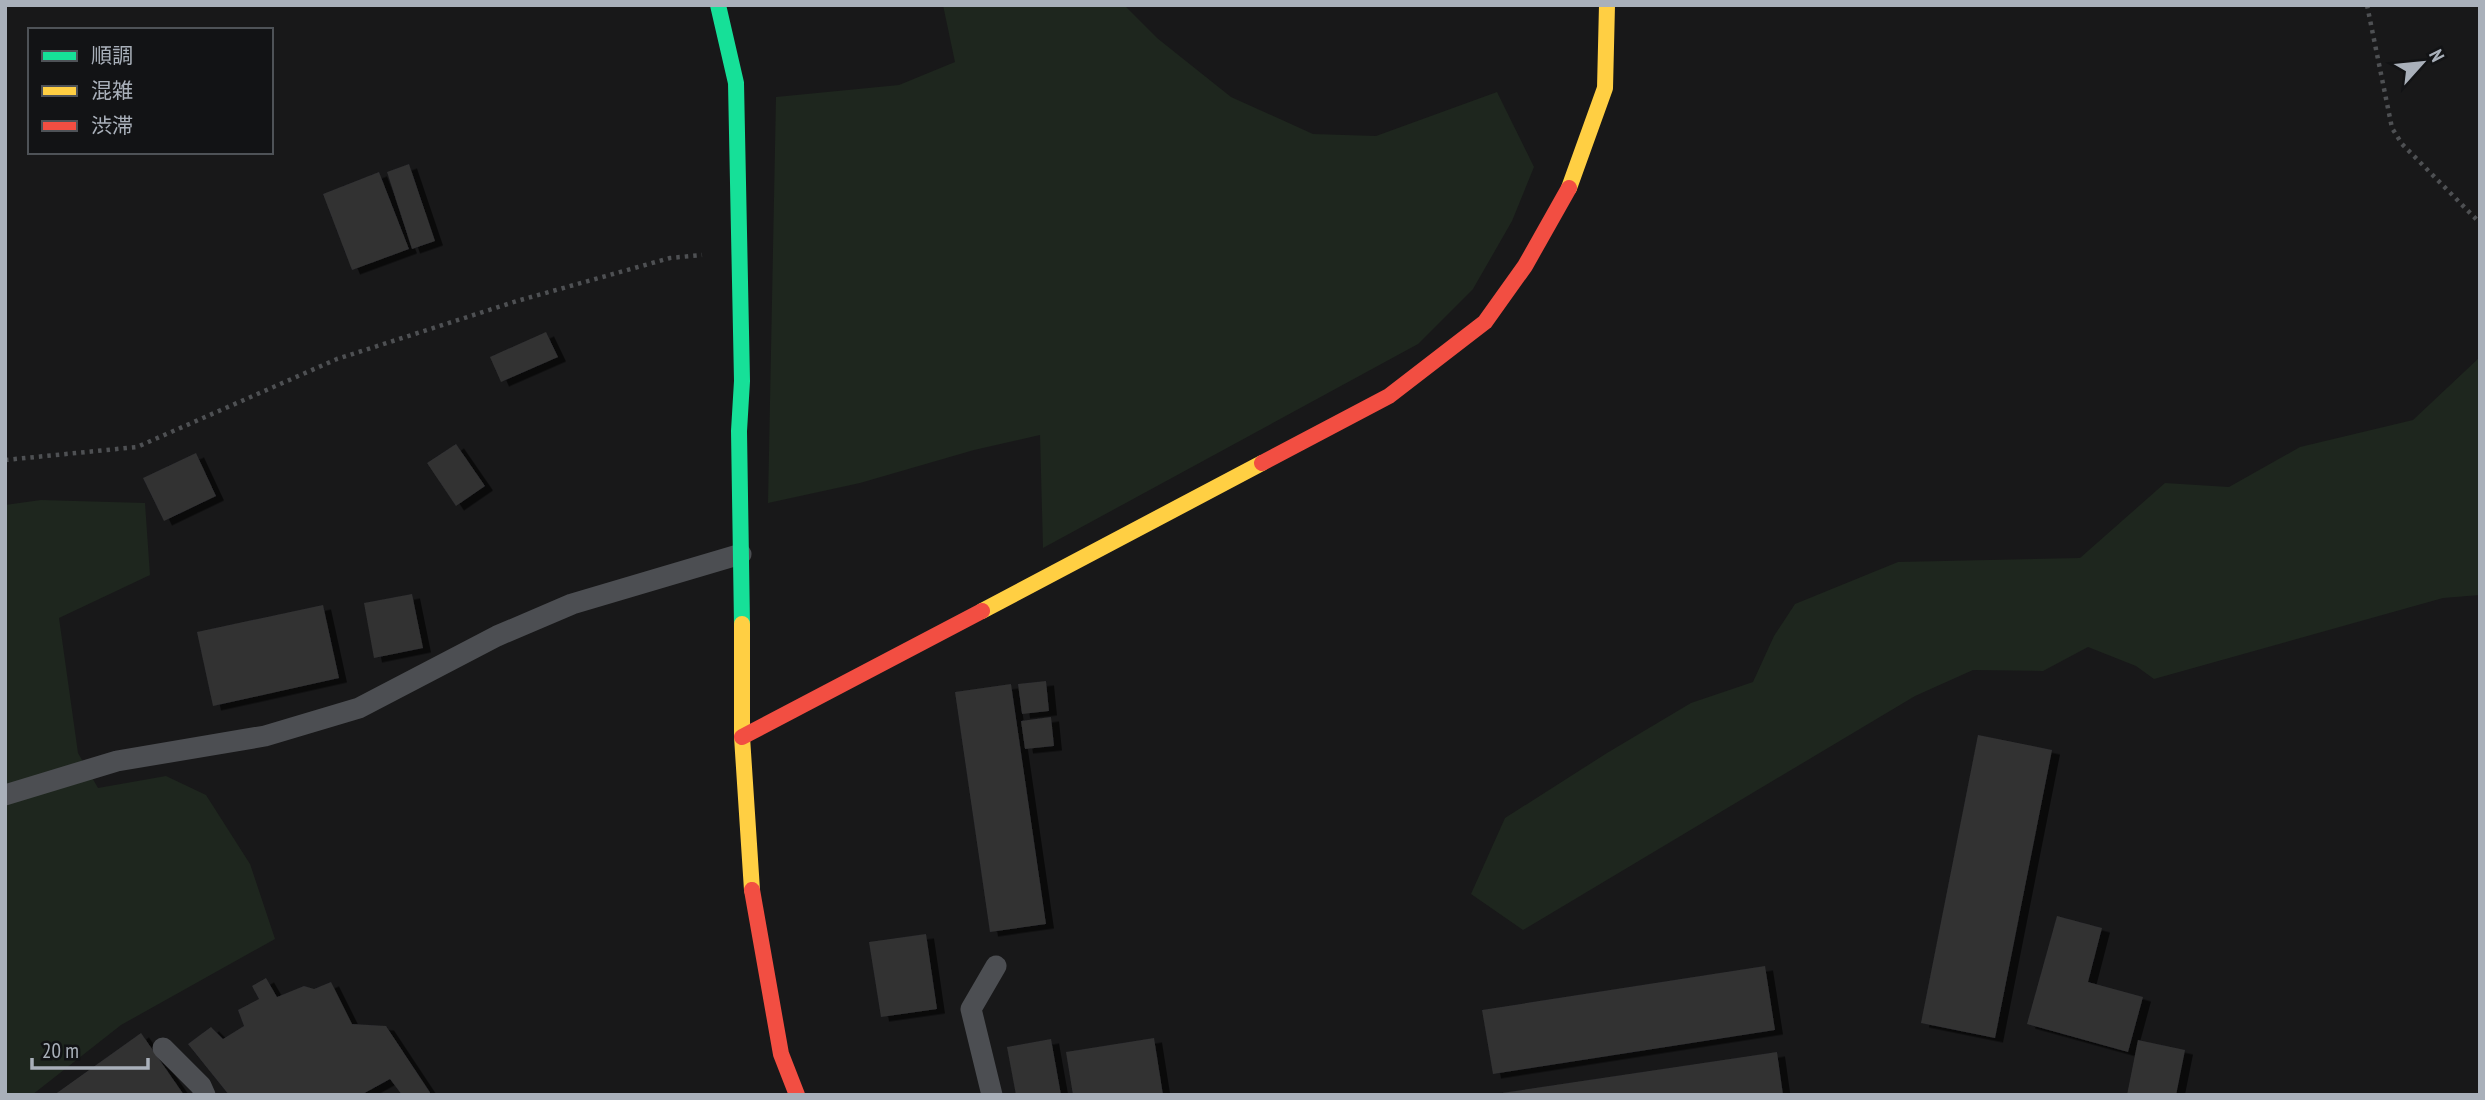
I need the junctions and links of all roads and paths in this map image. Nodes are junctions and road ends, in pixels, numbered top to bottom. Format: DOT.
graph roads {
  1 [pos="718,5"];
  2 [pos="1607,5"];
  3 [pos="2367,5"];
  4 [pos="2480,223"];
  5 [pos="739,252"];
  6 [pos="5,460"];
  7 [pos="741,554"];
  8 [pos="742,737"];
  9 [pos="5,796"];
  10 [pos="996,966"];
  11 [pos="163,1048"];
  12 [pos="205,1095"];
  13 [pos="797,1095"];
  14 [pos="992,1095"];
  1 -- 5 [label="street"];
  2 -- 8 [label="street"];
  3 -- 4 [label="path"];
  5 -- 6 [label="path"];
  5 -- 7 [label="street"];
  7 -- 8 [label="street"];
  7 -- 9 [label="lane"];
  8 -- 13 [label="street"];
  10 -- 14 [label="lane"];
  11 -- 12 [label="lane"];
}
